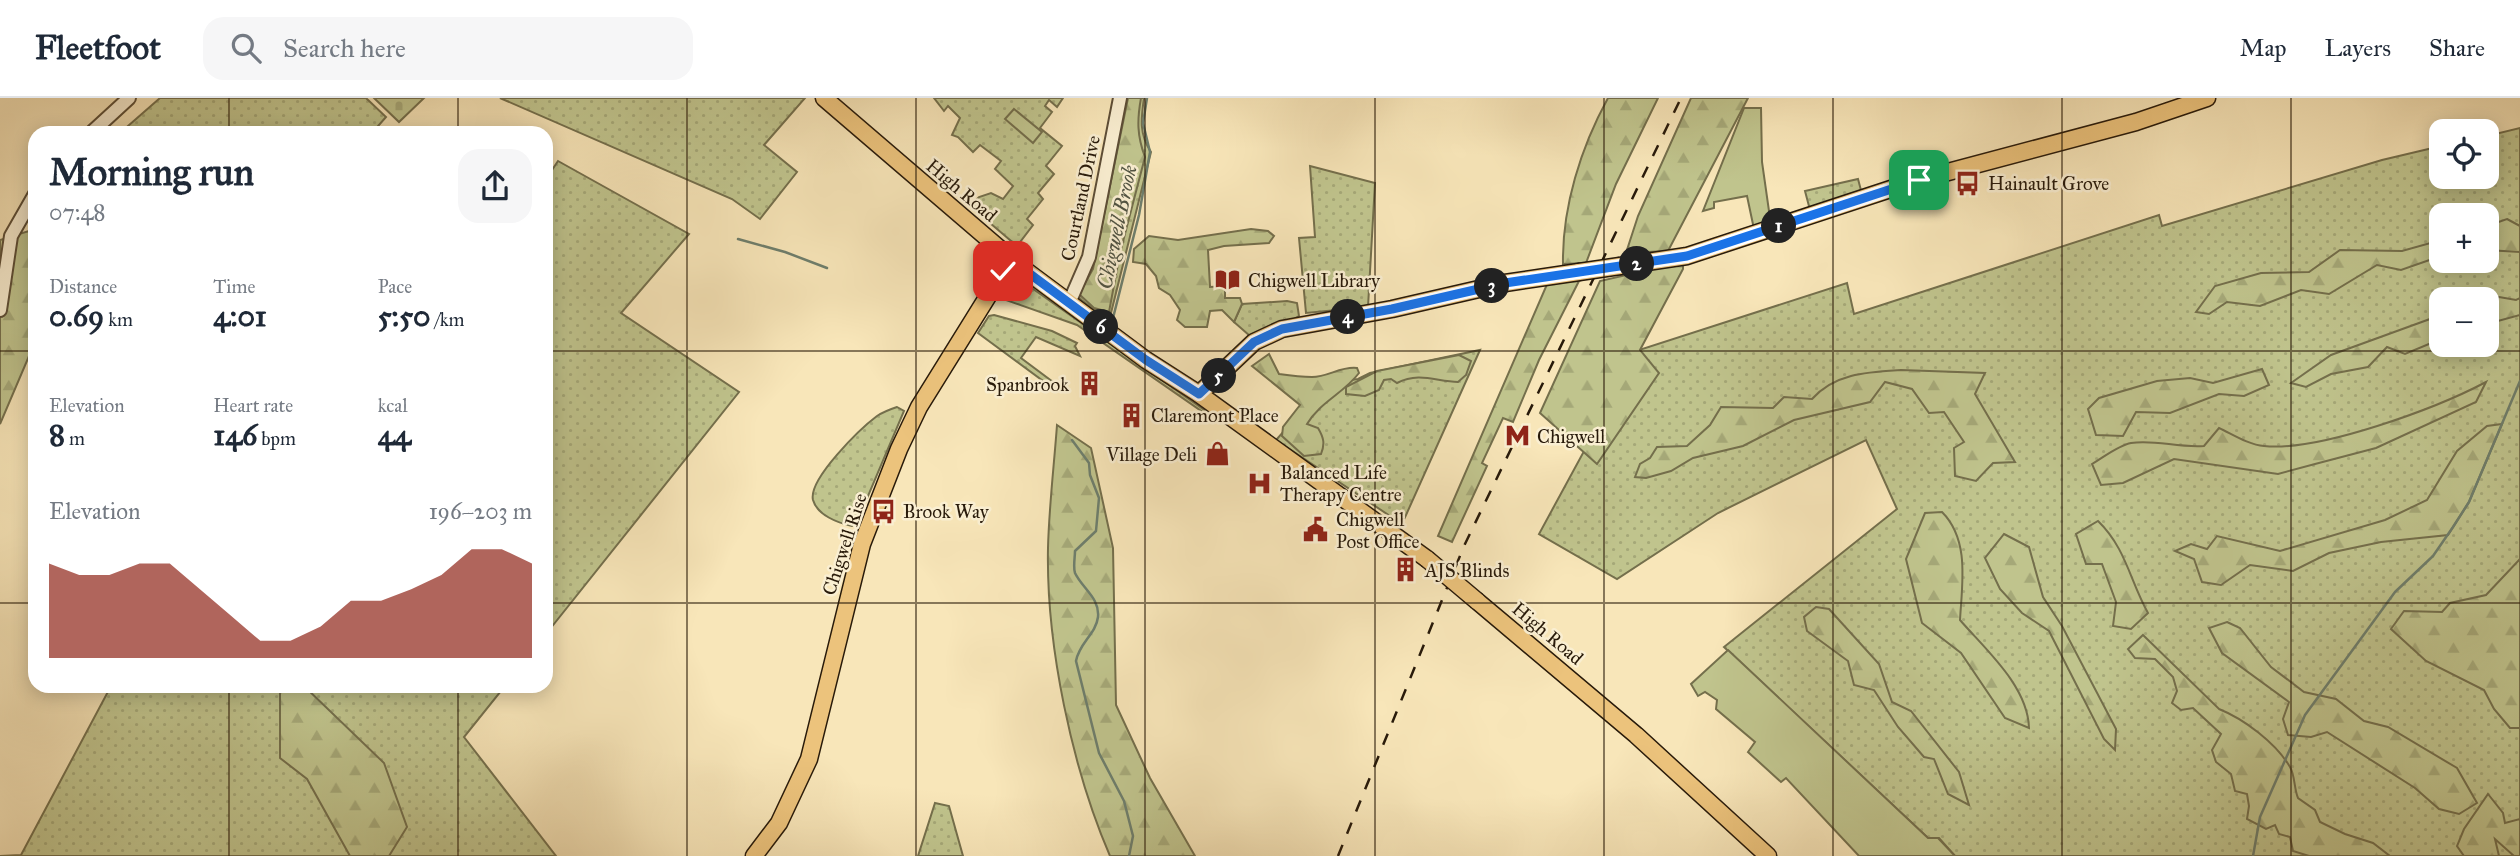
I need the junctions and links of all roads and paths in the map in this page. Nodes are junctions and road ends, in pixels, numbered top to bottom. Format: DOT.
graph roads {
  1 [pos="129,98"];
  2 [pos="824,98"];
  3 [pos="1120,98"];
  4 [pos="2207,98"];
  5 [pos="99,126"];
  6 [pos="28,206"];
  7 [pos="1011,260"];
  8 [pos="1069,303"];
  9 [pos="0,310"];
  10 [pos="1199,394"];
  11 [pos="754,856"];
  12 [pos="1768,856"];
  1 -- 5 [label="street"];
  2 -- 7 [label="main road, High Road"];
  3 -- 8 [label="street, Courtland Drive"];
  4 -- 10 [label="main road, bridge"];
  6 -- 9 [label="street"];
  7 -- 8 [label="main road, High Road"];
  7 -- 11 [label="main road, Chigwell Rise"];
  8 -- 10 [label="main road, High Road"];
  10 -- 12 [label="main road, High Road, bridge"];
}
